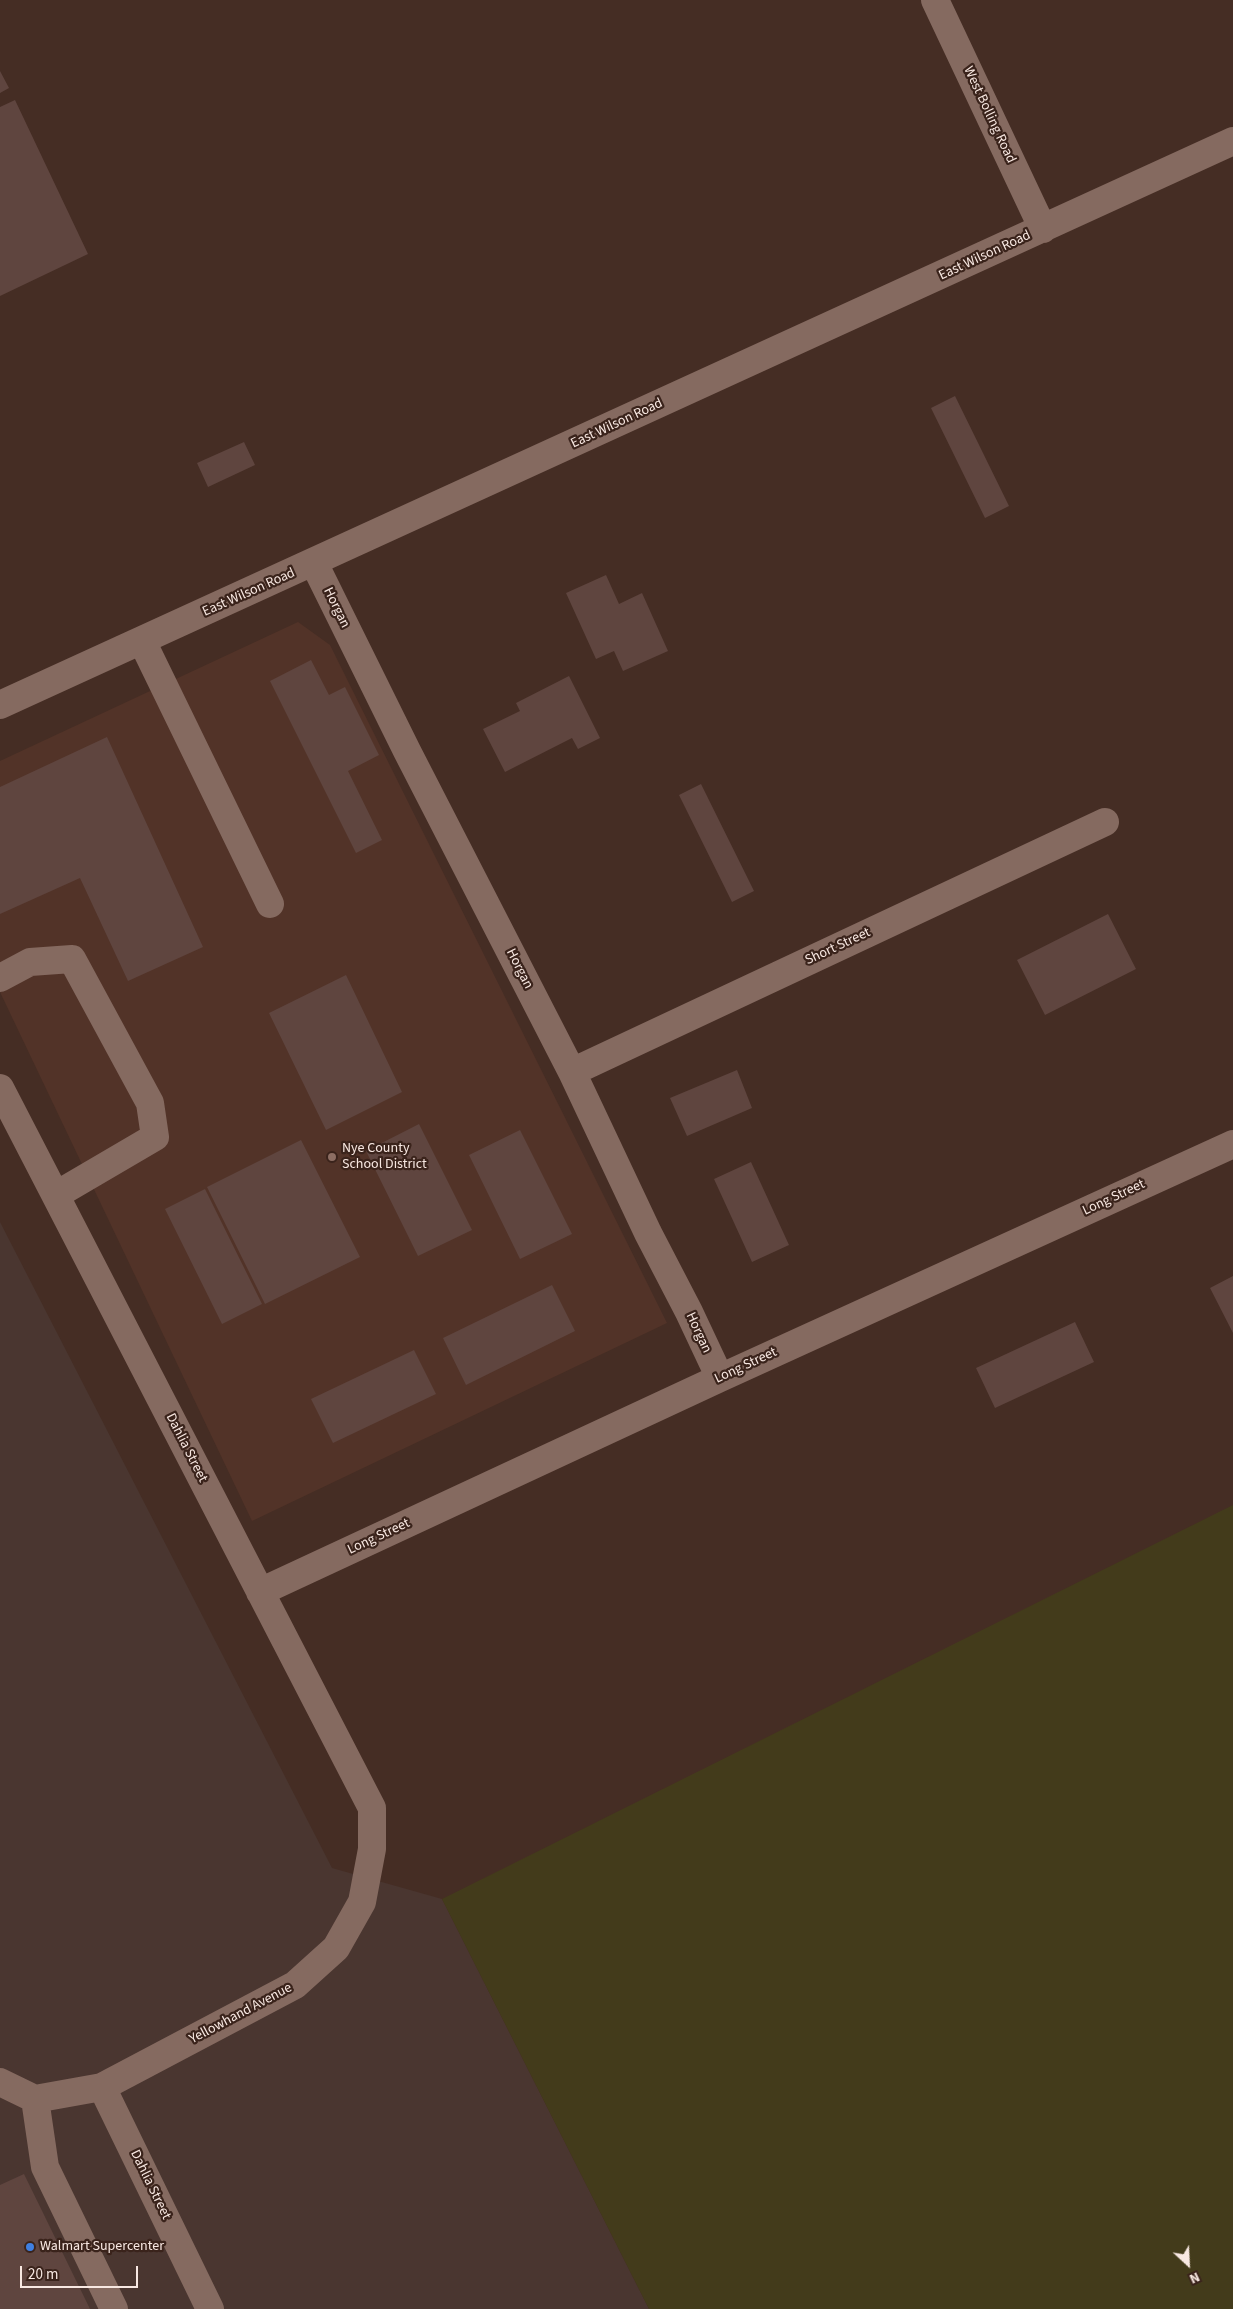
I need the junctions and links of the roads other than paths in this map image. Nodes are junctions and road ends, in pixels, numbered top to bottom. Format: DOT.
graph roads {
  1 [pos="935,0"];
  2 [pos="1233,141"];
  3 [pos="1043,229"];
  4 [pos="314,563"];
  5 [pos="142,641"];
  6 [pos="0,706"];
  7 [pos="1105,822"];
  8 [pos="270,904"];
  9 [pos="0,978"];
  10 [pos="572,1072"];
  11 [pos="0,1088"];
  12 [pos="1233,1144"];
  13 [pos="56,1195"];
  14 [pos="720,1378"];
  15 [pos="260,1592"];
  16 [pos="372,1808"];
  17 [pos="0,2082"];
  18 [pos="102,2088"];
  19 [pos="35,2099"];
  20 [pos="114,2309"];
  21 [pos="210,2309"];
  1 -- 3 [label="street, West Bolling Road"];
  2 -- 3 [label="street, East Wilson Road"];
  3 -- 4 [label="street, East Wilson Road"];
  4 -- 5 [label="street, East Wilson Road"];
  4 -- 10 [label="street, Horgan"];
  5 -- 6 [label="street, East Wilson Road"];
  5 -- 8 [label="street"];
  7 -- 10 [label="street, Short Street"];
  9 -- 13 [label="street"];
  10 -- 14 [label="street, Horgan"];
  11 -- 13 [label="street, Dahlia Street"];
  12 -- 14 [label="street, Long Street"];
  13 -- 15 [label="street, Dahlia Street"];
  14 -- 15 [label="street, Long Street"];
  15 -- 16 [label="street, Dahlia Street"];
  16 -- 18 [label="street, Yellowhand Avenue"];
  17 -- 19 [label="street"];
  18 -- 19 [label="street, Yellowhand Avenue"];
  18 -- 21 [label="street, Dahlia Street"];
  19 -- 20 [label="street"];
}
